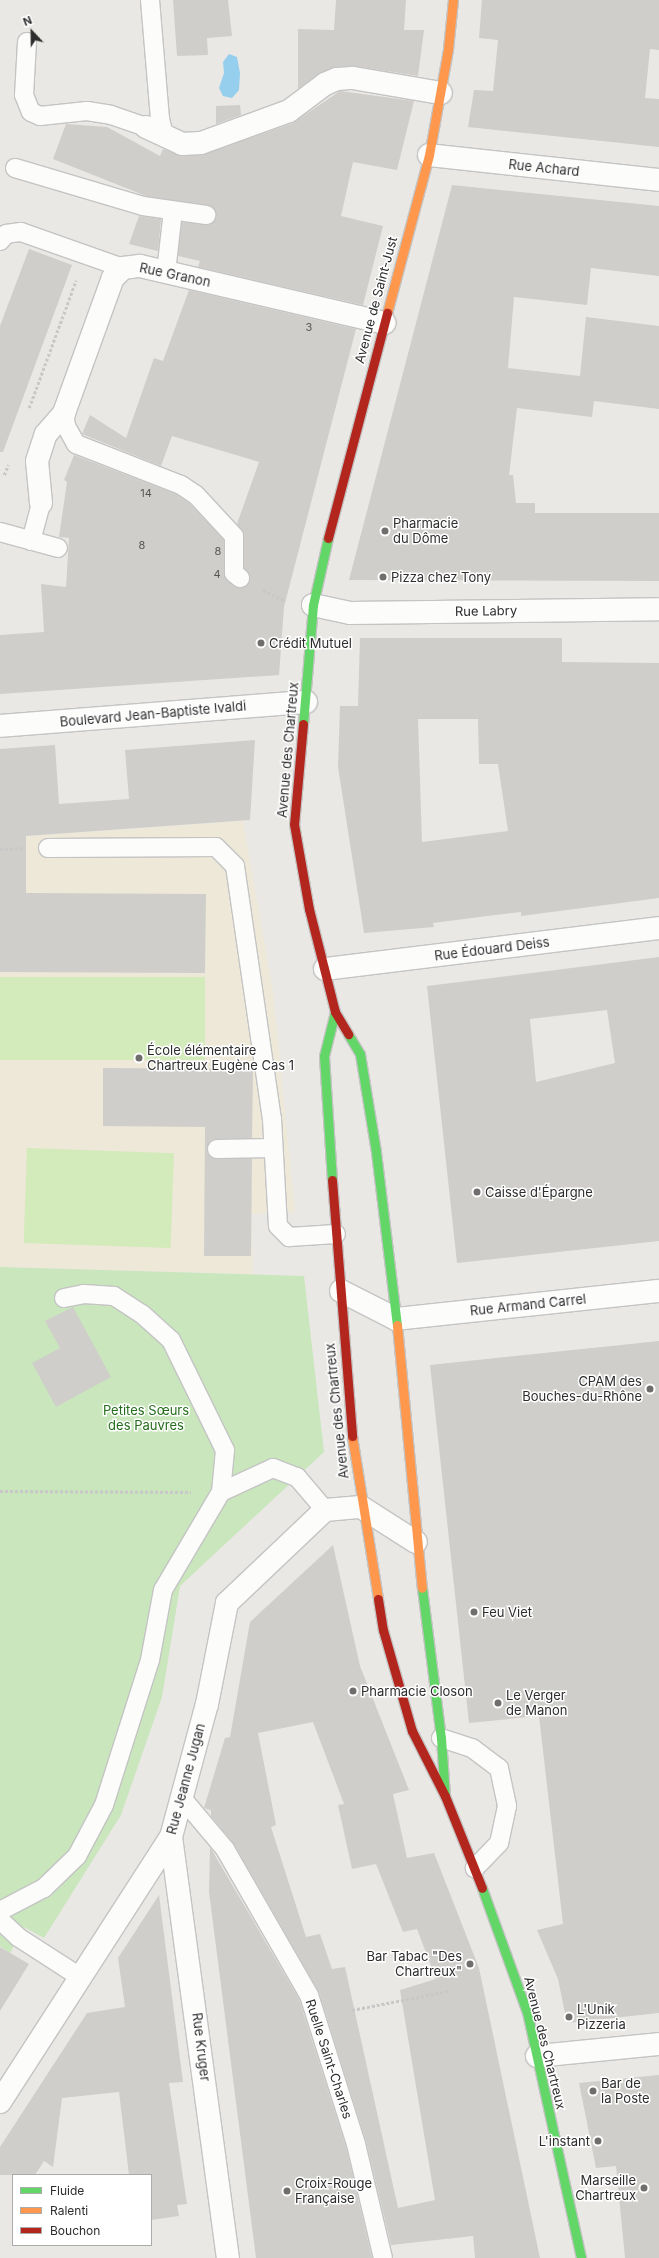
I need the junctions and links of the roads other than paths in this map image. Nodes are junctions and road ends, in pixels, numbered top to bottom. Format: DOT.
graph roads {
  1 [pos="150,0"];
  2 [pos="453,0"];
  3 [pos="27,42"];
  4 [pos="441,93"];
  5 [pos="155,131"];
  6 [pos="429,155"];
  7 [pos="15,168"];
  8 [pos="659,180"];
  9 [pos="173,211"];
  10 [pos="206,215"];
  11 [pos="0,241"];
  12 [pos="123,268"];
  13 [pos="166,272"];
  14 [pos="384,323"];
  15 [pos="64,413"];
  16 [pos="41,503"];
  17 [pos="0,532"];
  18 [pos="31,541"];
  19 [pos="58,548"];
  20 [pos="240,578"];
  21 [pos="313,605"];
  22 [pos="659,609"];
  23 [pos="306,702"];
  24 [pos="0,726"];
  25 [pos="48,848"];
  26 [pos="659,928"];
  27 [pos="325,969"];
  28 [pos="335,1012"];
  29 [pos="273,1148"];
  30 [pos="217,1149"];
  31 [pos="336,1234"];
  32 [pos="340,1291"];
  33 [pos="659,1291"];
  34 [pos="64,1298"];
  35 [pos="396,1319"];
  36 [pos="221,1492"];
  37 [pos="361,1508"];
  38 [pos="325,1510"];
  39 [pos="416,1542"];
  40 [pos="441,1738"];
  41 [pos="445,1796"];
  42 [pos="182,1798"];
  43 [pos="171,1837"];
  44 [pos="475,1868"];
  45 [pos="0,1911"];
  46 [pos="0,1920"];
  47 [pos="80,1977"];
  48 [pos="659,2044"];
  49 [pos="537,2056"];
  50 [pos="0,2102"];
  51 [pos="228,2258"];
  52 [pos="383,2258"];
  53 [pos="580,2258"];
  1 -- 5 [label="lane"];
  2 -- 4 [label="street, Avenue de Saint-Just"];
  3 -- 5 [label="lane"];
  4 -- 5 [label="street"];
  4 -- 6 [label="street, Avenue de Saint-Just"];
  6 -- 8 [label="street, Rue Achard"];
  6 -- 14 [label="street, Avenue de Saint-Just"];
  7 -- 9 [label="lane"];
  9 -- 10 [label="lane"];
  9 -- 13 [label="lane"];
  11 -- 12 [label="lane"];
  12 -- 13 [label="street, Rue Granon"];
  12 -- 15 [label="street, Rue Granon"];
  13 -- 14 [label="street, Rue Granon"];
  14 -- 21 [label="street, Avenue de Saint-Just"];
  15 -- 16 [label="street, Rue Granon"];
  15 -- 20 [label="lane"];
  16 -- 18 [label="lane"];
  17 -- 18 [label="lane"];
  18 -- 19 [label="lane"];
  21 -- 22 [label="street, Rue Labry"];
  21 -- 23 [label="street, Avenue des Chartreux"];
  23 -- 24 [label="street, Boulevard Jean-Baptiste Ivaldi"];
  23 -- 27 [label="street, Avenue des Chartreux"];
  25 -- 29 [label="lane"];
  26 -- 27 [label="street, Rue Édouard Deiss"];
  27 -- 28 [label="street, Avenue des Chartreux"];
  28 -- 31 [label="street, Avenue des Chartreux"];
  28 -- 35 [label="street, Avenue des Chartreux"];
  29 -- 30 [label="lane"];
  29 -- 31 [label="lane"];
  31 -- 32 [label="street, Avenue des Chartreux"];
  32 -- 35 [label="street"];
  32 -- 37 [label="street, Avenue des Chartreux"];
  33 -- 35 [label="street, Rue Armand Carrel"];
  34 -- 36 [label="lane"];
  35 -- 39 [label="street, Avenue des Chartreux"];
  36 -- 38 [label="lane"];
  36 -- 45 [label="lane"];
  37 -- 38 [label="street"];
  37 -- 39 [label="street"];
  37 -- 41 [label="street, Avenue des Chartreux"];
  38 -- 42 [label="street, Rue Jeanne Jugan"];
  39 -- 40 [label="street, Avenue des Chartreux"];
  40 -- 41 [label="street, Avenue des Chartreux"];
  40 -- 44 [label="lane"];
  41 -- 44 [label="street, Avenue des Chartreux"];
  42 -- 43 [label="street, Rue Jeanne Jugan"];
  42 -- 52 [label="lane, Ruelle Saint-Charles"];
  43 -- 47 [label="street, Rue Jeanne Jugan"];
  43 -- 51 [label="street, Rue Kruger"];
  44 -- 49 [label="street, Avenue des Chartreux"];
  46 -- 47 [label="lane"];
  47 -- 50 [label="street, Rue Jeanne Jugan"];
  48 -- 49 [label="street"];
  49 -- 53 [label="street, Avenue des Chartreux"];
}
